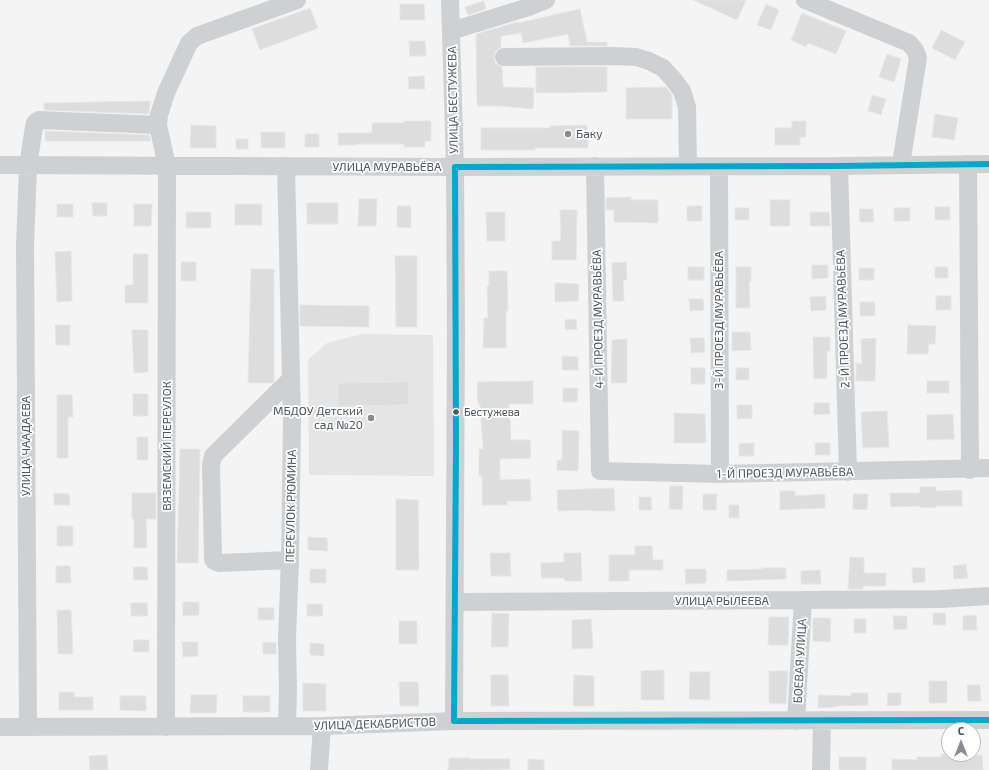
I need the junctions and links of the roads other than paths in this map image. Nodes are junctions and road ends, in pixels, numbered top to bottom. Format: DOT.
graph roads {
  1 [pos="297,0"];
  2 [pos="450,0"];
  3 [pos="546,0"];
  4 [pos="805,0"];
  5 [pos="451,31"];
  6 [pos="504,58"];
  7 [pos="158,125"];
  8 [pos="901,164"];
  9 [pos="968,164"];
  10 [pos="989,164"];
  11 [pos="0,165"];
  12 [pos="28,166"];
  13 [pos="168,166"];
  14 [pos="286,166"];
  15 [pos="595,166"];
  16 [pos="688,166"];
  17 [pos="719,166"];
  18 [pos="839,166"];
  19 [pos="455,167"];
  20 [pos="291,380"];
  21 [pos="989,468"];
  22 [pos="970,470"];
  23 [pos="600,471"];
  24 [pos="848,472"];
  25 [pos="720,474"];
  26 [pos="290,560"];
  27 [pos="989,596"];
  28 [pos="803,600"];
  29 [pos="455,602"];
  30 [pos="822,720"];
  31 [pos="989,720"];
  32 [pos="454,721"];
  33 [pos="796,722"];
  34 [pos="287,726"];
  35 [pos="322,726"];
  36 [pos="0,727"];
  37 [pos="28,727"];
  38 [pos="166,727"];
  39 [pos="319,770"];
  40 [pos="821,770"];
  1 -- 7 [label="street"];
  2 -- 5 [label="street, УЛИЦА БЕСТУЖЕВА"];
  3 -- 5 [label="street"];
  4 -- 8 [label="street"];
  5 -- 19 [label="street, УЛИЦА БЕСТУЖЕВА"];
  6 -- 16 [label="street"];
  7 -- 12 [label="street, УЛИЦА ЧААДАЕВА"];
  7 -- 13 [label="street, ВЯЗЕМСКИЙ ПЕРЕУЛОК"];
  8 -- 9 [label="street, УЛИЦА МУРАВЬЁВА"];
  8 -- 18 [label="street, УЛИЦА МУРАВЬЁВА"];
  9 -- 10 [label="street, УЛИЦА МУРАВЬЁВА"];
  9 -- 22 [label="street"];
  11 -- 12 [label="street, УЛИЦА МУРАВЬЁВА"];
  12 -- 13 [label="street, УЛИЦА МУРАВЬЁВА"];
  12 -- 37 [label="street, УЛИЦА ЧААДАЕВА"];
  13 -- 14 [label="street, УЛИЦА МУРАВЬЁВА"];
  13 -- 38 [label="street, ВЯЗЕМСКИЙ ПЕРЕУЛОК"];
  14 -- 19 [label="street, УЛИЦА МУРАВЬЁВА"];
  14 -- 20 [label="street, ПЕРЕУЛОК РЮМИНА"];
  15 -- 16 [label="street, УЛИЦА МУРАВЬЁВА"];
  15 -- 19 [label="street, УЛИЦА МУРАВЬЁВА"];
  15 -- 23 [label="street, 4-Й ПРОЕЗД МУРАВЬЁВА"];
  16 -- 17 [label="street, УЛИЦА МУРАВЬЁВА"];
  17 -- 18 [label="street, УЛИЦА МУРАВЬЁВА"];
  17 -- 25 [label="street, 3-Й ПРОЕЗД МУРАВЬЁВА"];
  18 -- 24 [label="street, 2-Й ПРОЕЗД МУРАВЬЁВА"];
  19 -- 29 [label="street, УЛИЦА БЕСТУЖЕВА"];
  20 -- 26 [label="street, ПЕРЕУЛОК РЮМИНА"];
  20 -- 26 [label="street"];
  21 -- 22 [label="street, 1-Й ПРОЕЗД МУРАВЬЁВА"];
  22 -- 24 [label="street, 1-Й ПРОЕЗД МУРАВЬЁВА"];
  23 -- 25 [label="street, 1-Й ПРОЕЗД МУРАВЬЁВА"];
  24 -- 25 [label="street, 1-Й ПРОЕЗД МУРАВЬЁВА"];
  26 -- 34 [label="street, ПЕРЕУЛОК РЮМИНА"];
  27 -- 28 [label="street, УЛИЦА РЫЛЕЕВА"];
  28 -- 29 [label="street, УЛИЦА РЫЛЕЕВА"];
  28 -- 33 [label="street, БОЕВАЯ УЛИЦА"];
  29 -- 32 [label="street, УЛИЦА БЕСТУЖЕВА"];
  30 -- 31 [label="street, УЛИЦА ДЕКАБРИСТОВ"];
  30 -- 33 [label="street, УЛИЦА ДЕКАБРИСТОВ"];
  30 -- 40 [label="street"];
  32 -- 33 [label="street, УЛИЦА ДЕКАБРИСТОВ"];
  32 -- 35 [label="street, УЛИЦА ДЕКАБРИСТОВ"];
  34 -- 35 [label="street, УЛИЦА ДЕКАБРИСТОВ"];
  34 -- 38 [label="street, УЛИЦА ДЕКАБРИСТОВ"];
  35 -- 39 [label="street"];
  36 -- 37 [label="street, УЛИЦА ДЕКАБРИСТОВ"];
  37 -- 38 [label="street, УЛИЦА ДЕКАБРИСТОВ"];
}
